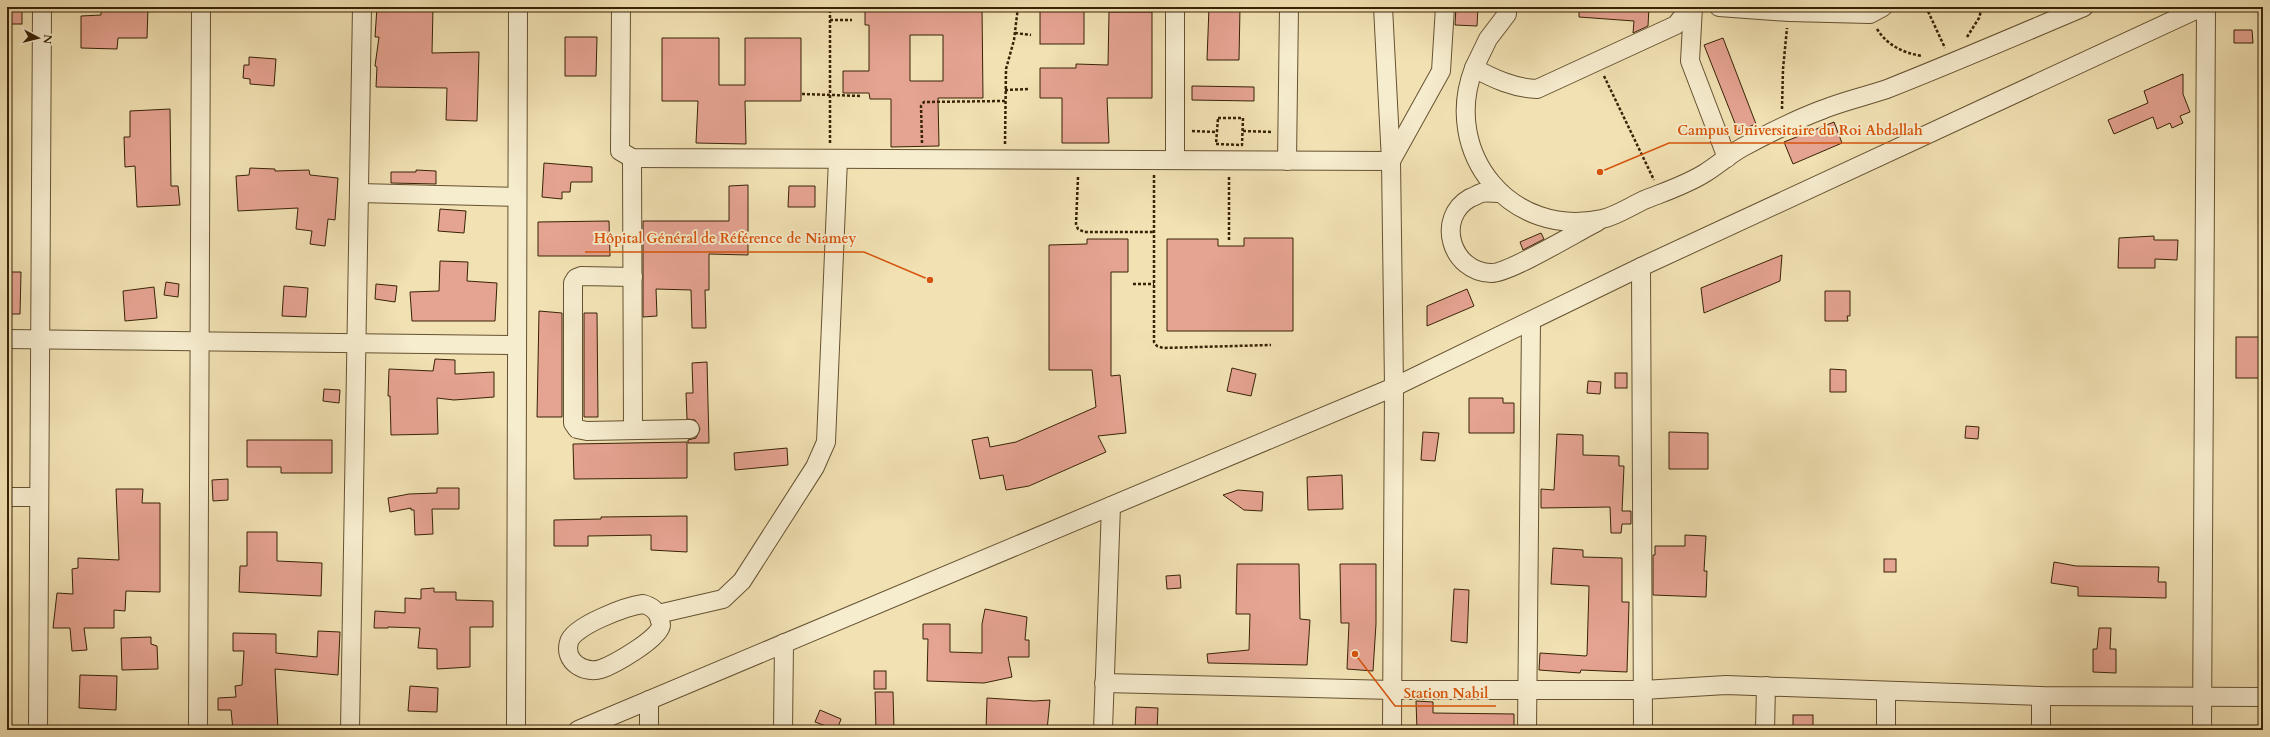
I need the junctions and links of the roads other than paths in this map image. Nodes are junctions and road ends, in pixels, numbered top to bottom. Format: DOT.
graph roads {
  1 [pos="42,7"];
  2 [pos="201,7"];
  3 [pos="362,7"];
  4 [pos="518,7"];
  5 [pos="621,7"];
  6 [pos="1175,7"];
  7 [pos="1289,7"];
  8 [pos="1383,7"];
  9 [pos="1445,7"];
  10 [pos="1507,7"];
  11 [pos="1692,7"];
  12 [pos="1719,7"];
  13 [pos="2084,7"];
  14 [pos="2202,7"];
  15 [pos="2206,7"];
  16 [pos="1876,10"];
  17 [pos="1474,68"];
  18 [pos="632,158"];
  19 [pos="1727,158"];
  20 [pos="834,159"];
  21 [pos="1174,160"];
  22 [pos="1287,161"];
  23 [pos="1391,161"];
  24 [pos="358,193"];
  25 [pos="1500,194"];
  26 [pos="517,197"];
  27 [pos="1602,219"];
  28 [pos="1641,267"];
  29 [pos="633,277"];
  30 [pos="1531,321"];
  31 [pos="7,339"];
  32 [pos="40,339"];
  33 [pos="199,341"];
  34 [pos="356,343"];
  35 [pos="517,345"];
  36 [pos="1394,387"];
  37 [pos="690,429"];
  38 [pos="633,430"];
  39 [pos="7,497"];
  40 [pos="39,498"];
  41 [pos="1111,506"];
  42 [pos="658,614"];
  43 [pos="784,643"];
  44 [pos="1104,684"];
  45 [pos="1766,686"];
  46 [pos="1393,690"];
  47 [pos="1527,690"];
  48 [pos="1643,690"];
  49 [pos="1886,691"];
  50 [pos="2041,696"];
  51 [pos="2202,697"];
  52 [pos="2263,697"];
  53 [pos="649,700"];
  54 [pos="38,730"];
  55 [pos="198,730"];
  56 [pos="350,730"];
  57 [pos="516,730"];
  58 [pos="578,730"];
  59 [pos="649,730"];
  60 [pos="783,730"];
  61 [pos="1102,730"];
  62 [pos="1392,730"];
  63 [pos="1526,730"];
  64 [pos="1643,730"];
  65 [pos="1765,730"];
  66 [pos="1886,730"];
  67 [pos="2041,730"];
  68 [pos="2202,730"];
  1 -- 32 [label="street"];
  2 -- 33 [label="street"];
  3 -- 24 [label="street"];
  4 -- 26 [label="street"];
  5 -- 18 [label="street"];
  6 -- 21 [label="street"];
  7 -- 22 [label="street"];
  8 -- 23 [label="street"];
  9 -- 23 [label="street"];
  10 -- 17 [label="street"];
  11 -- 17 [label="street"];
  11 -- 19 [label="street"];
  12 -- 16 [label="street"];
  13 -- 19 [label="street"];
  14 -- 28 [label="street"];
  15 -- 51 [label="street"];
  17 -- 25 [label="street"];
  18 -- 20 [label="street"];
  18 -- 29 [label="street"];
  19 -- 27 [label="street"];
  20 -- 21 [label="street"];
  20 -- 42 [label="street"];
  21 -- 22 [label="street"];
  22 -- 23 [label="street"];
  23 -- 36 [label="street"];
  24 -- 26 [label="street"];
  24 -- 34 [label="street"];
  25 -- 27 [label="street"];
  25 -- 27 [label="street"];
  26 -- 35 [label="street"];
  28 -- 30 [label="street"];
  28 -- 48 [label="street"];
  29 -- 38 [label="street"];
  29 -- 38 [label="street"];
  30 -- 36 [label="street"];
  30 -- 47 [label="street"];
  31 -- 32 [label="street"];
  32 -- 33 [label="street"];
  32 -- 40 [label="street"];
  33 -- 34 [label="street"];
  33 -- 55 [label="street"];
  34 -- 35 [label="street"];
  34 -- 56 [label="street"];
  35 -- 57 [label="street"];
  36 -- 41 [label="street"];
  36 -- 46 [label="street"];
  37 -- 38 [label="street"];
  39 -- 40 [label="street"];
  40 -- 54 [label="street"];
  41 -- 43 [label="street"];
  41 -- 44 [label="street"];
  42 -- 42 [label="street"];
  43 -- 53 [label="street"];
  43 -- 60 [label="street"];
  44 -- 46 [label="street"];
  44 -- 61 [label="street"];
  45 -- 48 [label="street"];
  45 -- 49 [label="street"];
  45 -- 65 [label="street"];
  46 -- 47 [label="street"];
  46 -- 62 [label="street"];
  47 -- 48 [label="street"];
  47 -- 63 [label="street"];
  48 -- 64 [label="street"];
  49 -- 50 [label="street"];
  49 -- 66 [label="street"];
  50 -- 51 [label="street"];
  50 -- 67 [label="street"];
  51 -- 52 [label="street"];
  51 -- 68 [label="street"];
  53 -- 58 [label="street"];
  53 -- 59 [label="street"];
}
